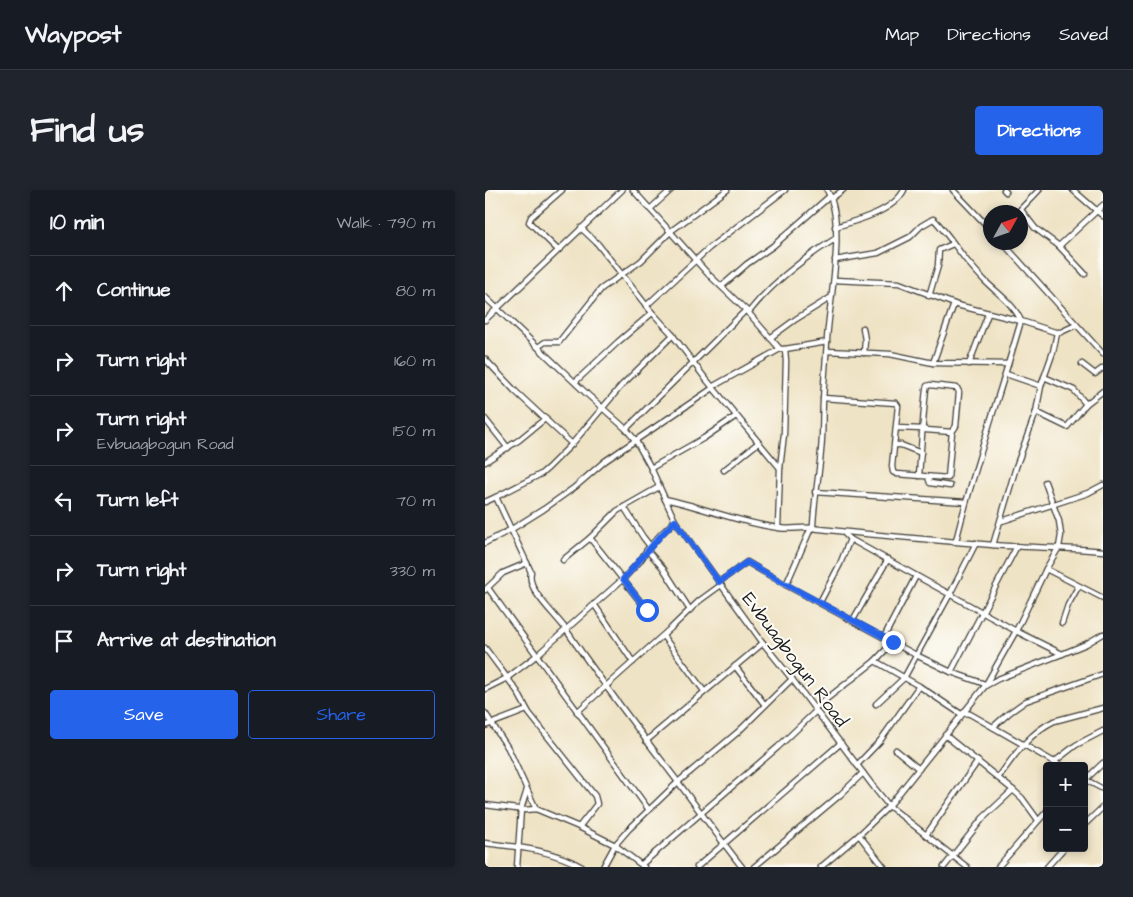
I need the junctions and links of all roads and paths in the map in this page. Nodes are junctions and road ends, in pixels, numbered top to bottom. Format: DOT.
graph roads {
  1 [pos="563,190"];
  2 [pos="622,190"];
  3 [pos="633,190"];
  4 [pos="671,190"];
  5 [pos="727,190"];
  6 [pos="785,190"];
  7 [pos="827,190"];
  8 [pos="843,190"];
  9 [pos="904,190"];
  10 [pos="953,190"];
  11 [pos="1039,190"];
  12 [pos="1073,190"];
  13 [pos="831,197"];
  14 [pos="1025,205"];
  15 [pos="1103,205"];
  16 [pos="650,208"];
  17 [pos="1097,211"];
  18 [pos="1103,216"];
  19 [pos="1028,221"];
  20 [pos="983,222"];
  21 [pos="835,227"];
  22 [pos="581,228"];
  23 [pos="671,231"];
  24 [pos="835,239"];
  25 [pos="953,244"];
  26 [pos="1059,246"];
  27 [pos="558,250"];
  28 [pos="1009,250"];
  29 [pos="696,260"];
  30 [pos="835,260"];
  31 [pos="1085,274"];
  32 [pos="623,275"];
  33 [pos="834,280"];
  34 [pos="722,286"];
  35 [pos="485,296"];
  36 [pos="929,296"];
  37 [pos="830,298"];
  38 [pos="954,304"];
  39 [pos="646,306"];
  40 [pos="497,308"];
  41 [pos="652,312"];
  42 [pos="747,312"];
  43 [pos="988,314"];
  44 [pos="485,320"];
  45 [pos="1021,321"];
  46 [pos="1076,325"];
  47 [pos="863,328"];
  48 [pos="1057,332"];
  49 [pos="673,335"];
  50 [pos="770,338"];
  51 [pos="827,342"];
  52 [pos="538,347"];
  53 [pos="782,349"];
  54 [pos="827,351"];
  55 [pos="864,353"];
  56 [pos="1103,354"];
  57 [pos="485,359"];
  58 [pos="692,362"];
  59 [pos="933,363"];
  60 [pos="969,364"];
  61 [pos="1008,364"];
  62 [pos="1082,364"];
  63 [pos="1103,368"];
  64 [pos="1006,374"];
  65 [pos="1044,377"];
  66 [pos="575,382"];
  67 [pos="1041,386"];
  68 [pos="713,388"];
  69 [pos="1103,391"];
  70 [pos="823,398"];
  71 [pos="1087,404"];
  72 [pos="603,408"];
  73 [pos="1036,412"];
  74 [pos="736,416"];
  75 [pos="546,418"];
  76 [pos="485,419"];
  77 [pos="896,428"];
  78 [pos="626,429"];
  79 [pos="923,429"];
  80 [pos="952,432"];
  81 [pos="636,441"];
  82 [pos="758,443"];
  83 [pos="572,444"];
  84 [pos="895,445"];
  85 [pos="508,448"];
  86 [pos="921,453"];
  87 [pos="485,462"];
  88 [pos="651,468"];
  89 [pos="780,468"];
  90 [pos="724,470"];
  91 [pos="919,476"];
  92 [pos="928,477"];
  93 [pos="1045,482"];
  94 [pos="1103,485"];
  95 [pos="950,486"];
  96 [pos="659,487"];
  97 [pos="815,492"];
  98 [pos="496,496"];
  99 [pos="665,499"];
  100 [pos="485,502"];
  101 [pos="966,502"];
  102 [pos="1053,504"];
  103 [pos="624,507"];
  104 [pos="675,521"];
  105 [pos="1002,521"];
  106 [pos="778,528"];
  107 [pos="811,528"];
  108 [pos="512,529"];
  109 [pos="844,532"];
  110 [pos="590,538"];
  111 [pos="850,539"];
  112 [pos="956,542"];
  113 [pos="485,543"];
  114 [pos="976,543"];
  115 [pos="993,545"];
  116 [pos="1017,546"];
  117 [pos="649,548"];
  118 [pos="1059,548"];
  119 [pos="1103,551"];
  120 [pos="887,559"];
  121 [pos="563,560"];
  122 [pos="527,563"];
  123 [pos="1046,569"];
  124 [pos="916,576"];
  125 [pos="623,579"];
  126 [pos="720,583"];
  127 [pos="787,585"];
  128 [pos="1078,587"];
  129 [pos="486,589"];
  130 [pos="950,594"];
  131 [pos="1103,598"];
  132 [pos="820,602"];
  133 [pos="594,604"];
  134 [pos="647,610"];
  135 [pos="690,610"];
  136 [pos="983,613"];
  137 [pos="853,620"];
  138 [pos="1062,623"];
  139 [pos="566,629"];
  140 [pos="1016,631"];
  141 [pos="1103,634"];
  142 [pos="663,636"];
  143 [pos="885,638"];
  144 [pos="893,642"];
  145 [pos="763,643"];
  146 [pos="485,648"];
  147 [pos="916,654"];
  148 [pos="1062,654"];
  149 [pos="536,656"];
  150 [pos="875,661"];
  151 [pos="633,662"];
  152 [pos="735,666"];
  153 [pos="951,672"];
  154 [pos="1103,674"];
  155 [pos="507,678"];
  156 [pos="792,678"];
  157 [pos="904,678"];
  158 [pos="985,685"];
  159 [pos="606,686"];
  160 [pos="919,686"];
  161 [pos="485,689"];
  162 [pos="705,691"];
  163 [pos="876,704"];
  164 [pos="765,705"];
  165 [pos="1103,708"];
  166 [pos="527,710"];
  167 [pos="815,710"];
  168 [pos="577,712"];
  169 [pos="485,713"];
  170 [pos="961,714"];
  171 [pos="492,724"];
  172 [pos="485,726"];
  173 [pos="993,727"];
  174 [pos="1103,731"];
  175 [pos="945,735"];
  176 [pos="646,740"];
  177 [pos="841,743"];
  178 [pos="1023,744"];
  179 [pos="896,750"];
  180 [pos="978,761"];
  181 [pos="1054,762"];
  182 [pos="1103,764"];
  183 [pos="857,765"];
  184 [pos="919,769"];
  185 [pos="863,773"];
  186 [pos="1088,777"];
  187 [pos="998,778"];
  188 [pos="678,782"];
  189 [pos="1088,782"];
  190 [pos="1103,789"];
  191 [pos="527,790"];
  192 [pos="1013,790"];
  193 [pos="485,805"];
  194 [pos="889,806"];
  195 [pos="1103,807"];
  196 [pos="536,809"];
  197 [pos="521,810"];
  198 [pos="649,810"];
  199 [pos="701,815"];
  200 [pos="1043,815"];
  201 [pos="1038,820"];
  202 [pos="1088,821"];
  203 [pos="579,827"];
  204 [pos="859,835"];
  205 [pos="926,835"];
  206 [pos="485,843"];
  207 [pos="723,844"];
  208 [pos="615,845"];
  209 [pos="518,847"];
  210 [pos="1060,852"];
  211 [pos="954,856"];
  212 [pos="643,866"];
  213 [pos="882,866"];
  214 [pos="517,867"];
  215 [pos="582,867"];
  216 [pos="603,867"];
  217 [pos="697,867"];
  218 [pos="742,867"];
  219 [pos="754,867"];
  220 [pos="821,867"];
  221 [pos="944,867"];
  222 [pos="967,867"];
  223 [pos="998,867"];
  224 [pos="1047,867"];
  1 -- 27 [label="street"];
  2 -- 22 [label="street"];
  3 -- 16 [label="street"];
  4 -- 16 [label="street"];
  5 -- 23 [label="street"];
  6 -- 29 [label="street"];
  7 -- 13 [label="street"];
  8 -- 13 [label="street"];
  9 -- 21 [label="street"];
  10 -- 20 [label="street"];
  11 -- 14 [label="street"];
  12 -- 17 [label="street"];
  13 -- 21 [label="street"];
  13 -- 34 [label="street"];
  15 -- 17 [label="street"];
  16 -- 23 [label="street"];
  17 -- 18 [label="street"];
  17 -- 26 [label="street"];
  19 -- 26 [label="street"];
  21 -- 24 [label="street"];
  22 -- 27 [label="street"];
  22 -- 32 [label="street"];
  23 -- 29 [label="street"];
  23 -- 32 [label="street"];
  24 -- 30 [label="street"];
  24 -- 42 [label="street"];
  25 -- 30 [label="street"];
  25 -- 36 [label="street"];
  25 -- 45 [label="street"];
  26 -- 31 [label="street"];
  27 -- 40 [label="street"];
  28 -- 46 [label="street"];
  29 -- 34 [label="street"];
  29 -- 39 [label="street"];
  30 -- 33 [label="street"];
  32 -- 39 [label="street"];
  32 -- 52 [label="street"];
  33 -- 36 [label="street"];
  33 -- 37 [label="street"];
  34 -- 42 [label="street"];
  35 -- 40 [label="street, Evbuagbogun Road"];
  36 -- 38 [label="street"];
  37 -- 50 [label="street"];
  37 -- 51 [label="street"];
  38 -- 43 [label="street"];
  38 -- 59 [label="street"];
  39 -- 41 [label="street"];
  40 -- 44 [label="street"];
  40 -- 52 [label="street, Evbuagbogun Road"];
  41 -- 49 [label="street"];
  41 -- 66 [label="street"];
  42 -- 50 [label="street"];
  42 -- 58 [label="street"];
  43 -- 45 [label="street"];
  43 -- 60 [label="street"];
  45 -- 48 [label="street"];
  45 -- 61 [label="street"];
  46 -- 48 [label="street"];
  46 -- 56 [label="street"];
  47 -- 55 [label="street"];
  48 -- 65 [label="street"];
  49 -- 58 [label="street"];
  49 -- 72 [label="street"];
  50 -- 53 [label="street"];
  51 -- 53 [label="street"];
  51 -- 54 [label="street"];
  52 -- 66 [label="street, Evbuagbogun Road"];
  53 -- 68 [label="street"];
  53 -- 89 [label="street"];
  54 -- 55 [label="street"];
  54 -- 70 [label="street"];
  55 -- 59 [label="street"];
  57 -- 75 [label="street"];
  58 -- 68 [label="street"];
  58 -- 78 [label="street"];
  59 -- 60 [label="street"];
  60 -- 61 [label="street"];
  61 -- 64 [label="street"];
  62 -- 63 [label="street"];
  64 -- 67 [label="street"];
  64 -- 101 [label="street"];
  65 -- 67 [label="street"];
  65 -- 71 [label="street"];
  66 -- 72 [label="street, Evbuagbogun Road"];
  67 -- 73 [label="street"];
  68 -- 74 [label="street"];
  68 -- 81 [label="street"];
  69 -- 71 [label="street"];
  70 -- 77 [label="street"];
  70 -- 97 [label="street"];
  71 -- 73 [label="street"];
  72 -- 78 [label="street, Evbuagbogun Road"];
  72 -- 83 [label="street"];
  73 -- 105 [label="street"];
  74 -- 82 [label="street"];
  74 -- 88 [label="street"];
  75 -- 83 [label="street"];
  75 -- 85 [label="street"];
  76 -- 85 [label="street"];
  77 -- 79 [label="street"];
  77 -- 84 [label="street"];
  78 -- 81 [label="street, Evbuagbogun Road"];
  79 -- 80 [label="street"];
  79 -- 80 [label="street"];
  79 -- 86 [label="street"];
  80 -- 92 [label="street"];
  81 -- 88 [label="street, Evbuagbogun Road"];
  81 -- 108 [label="street"];
  82 -- 89 [label="street"];
  82 -- 90 [label="street"];
  83 -- 98 [label="street"];
  84 -- 86 [label="street"];
  84 -- 91 [label="street"];
  85 -- 87 [label="street"];
  86 -- 91 [label="street"];
  88 -- 96 [label="street, Evbuagbogun Road"];
  89 -- 106 [label="street"];
  91 -- 92 [label="street"];
  92 -- 95 [label="street"];
  93 -- 102 [label="street"];
  94 -- 102 [label="street"];
  96 -- 99 [label="street, Evbuagbogun Road"];
  96 -- 103 [label="street"];
  97 -- 101 [label="street"];
  97 -- 107 [label="street"];
  98 -- 100 [label="street"];
  98 -- 108 [label="street"];
  99 -- 104 [label="street, Evbuagbogun Road"];
  99 -- 106 [label="street"];
  101 -- 112 [label="street"];
  102 -- 105 [label="street"];
  102 -- 118 [label="street"];
  103 -- 110 [label="street"];
  103 -- 117 [label="street"];
  104 -- 117 [label="street"];
  104 -- 126 [label="street, Evbuagbogun Road"];
  105 -- 115 [label="street"];
  106 -- 107 [label="street"];
  107 -- 109 [label="street"];
  107 -- 127 [label="street"];
  108 -- 113 [label="street"];
  108 -- 122 [label="street"];
  109 -- 111 [label="street"];
  109 -- 112 [label="street"];
  110 -- 121 [label="street"];
  110 -- 125 [label="street"];
  111 -- 120 [label="street"];
  111 -- 132 [label="street"];
  112 -- 114 [label="street"];
  114 -- 115 [label="street"];
  114 -- 130 [label="street"];
  115 -- 116 [label="street"];
  116 -- 118 [label="street"];
  116 -- 136 [label="street"];
  117 -- 125 [label="street"];
  117 -- 135 [label="street"];
  118 -- 119 [label="street"];
  118 -- 123 [label="street"];
  120 -- 124 [label="street"];
  120 -- 137 [label="street"];
  122 -- 129 [label="street"];
  122 -- 139 [label="street"];
  123 -- 128 [label="street"];
  123 -- 140 [label="street"];
  124 -- 130 [label="street"];
  124 -- 143 [label="street"];
  125 -- 133 [label="street"];
  125 -- 134 [label="street"];
  126 -- 127 [label="street"];
  126 -- 135 [label="street"];
  126 -- 145 [label="street, Evbuagbogun Road"];
  127 -- 132 [label="street"];
  128 -- 131 [label="street"];
  128 -- 138 [label="street"];
  129 -- 149 [label="street"];
  130 -- 136 [label="street"];
  130 -- 147 [label="street"];
  132 -- 137 [label="street"];
  133 -- 139 [label="street"];
  133 -- 151 [label="street"];
  135 -- 142 [label="street"];
  136 -- 140 [label="street"];
  136 -- 153 [label="street"];
  137 -- 143 [label="street"];
  139 -- 149 [label="street"];
  139 -- 159 [label="street"];
  140 -- 148 [label="street"];
  140 -- 158 [label="street"];
  141 -- 148 [label="street"];
  142 -- 151 [label="street"];
  142 -- 162 [label="street"];
  143 -- 144 [label="street"];
  144 -- 147 [label="street"];
  144 -- 150 [label="street"];
  145 -- 152 [label="street"];
  145 -- 156 [label="street, Evbuagbogun Road"];
  146 -- 155 [label="street"];
  147 -- 153 [label="street"];
  147 -- 157 [label="street"];
  148 -- 158 [label="street"];
  149 -- 155 [label="street"];
  149 -- 168 [label="street"];
  150 -- 157 [label="street"];
  150 -- 167 [label="street"];
  151 -- 159 [label="street"];
  152 -- 162 [label="street"];
  152 -- 164 [label="street"];
  153 -- 158 [label="street"];
  154 -- 173 [label="street"];
  155 -- 161 [label="street"];
  155 -- 166 [label="street"];
  156 -- 164 [label="street"];
  156 -- 167 [label="street, Evbuagbogun Road"];
  157 -- 160 [label="street"];
  157 -- 163 [label="street"];
  158 -- 170 [label="street"];
  159 -- 168 [label="street"];
  159 -- 176 [label="street"];
  160 -- 170 [label="street"];
  160 -- 183 [label="street"];
  162 -- 176 [label="street"];
  164 -- 188 [label="street"];
  165 -- 178 [label="street"];
  166 -- 171 [label="street"];
  166 -- 203 [label="street"];
  167 -- 177 [label="street, Evbuagbogun Road"];
  167 -- 199 [label="street"];
  168 -- 198 [label="street"];
  169 -- 171 [label="street"];
  170 -- 173 [label="street"];
  170 -- 175 [label="street"];
  171 -- 172 [label="street"];
  171 -- 191 [label="street"];
  173 -- 178 [label="street"];
  174 -- 181 [label="street"];
  175 -- 180 [label="street"];
  175 -- 184 [label="street"];
  176 -- 188 [label="street"];
  177 -- 183 [label="street, Evbuagbogun Road"];
  177 -- 207 [label="street"];
  178 -- 181 [label="street"];
  178 -- 187 [label="street"];
  179 -- 184 [label="street"];
  180 -- 187 [label="street"];
  180 -- 205 [label="street"];
  182 -- 186 [label="street"];
  183 -- 185 [label="street, Evbuagbogun Road"];
  184 -- 194 [label="street"];
  185 -- 194 [label="street, Evbuagbogun Road"];
  185 -- 219 [label="street"];
  187 -- 192 [label="street"];
  188 -- 198 [label="street"];
  188 -- 199 [label="street"];
  189 -- 190 [label="street"];
  191 -- 196 [label="street"];
  191 -- 197 [label="street"];
  192 -- 201 [label="street"];
  192 -- 211 [label="street"];
  193 -- 197 [label="street"];
  194 -- 204 [label="street"];
  194 -- 205 [label="street, Evbuagbogun Road"];
  195 -- 202 [label="street"];
  196 -- 197 [label="street"];
  196 -- 203 [label="street"];
  197 -- 209 [label="street"];
  198 -- 208 [label="street"];
  199 -- 207 [label="street"];
  199 -- 212 [label="street"];
  200 -- 201 [label="street"];
  201 -- 223 [label="street"];
  203 -- 208 [label="street"];
  204 -- 213 [label="street"];
  204 -- 220 [label="street"];
  205 -- 211 [label="street, Evbuagbogun Road"];
  206 -- 209 [label="street"];
  207 -- 217 [label="street"];
  207 -- 218 [label="street"];
  208 -- 212 [label="street"];
  208 -- 216 [label="street"];
  209 -- 214 [label="street"];
  209 -- 215 [label="street"];
  210 -- 224 [label="street"];
  211 -- 221 [label="street"];
  211 -- 222 [label="street, Evbuagbogun Road"];
}
